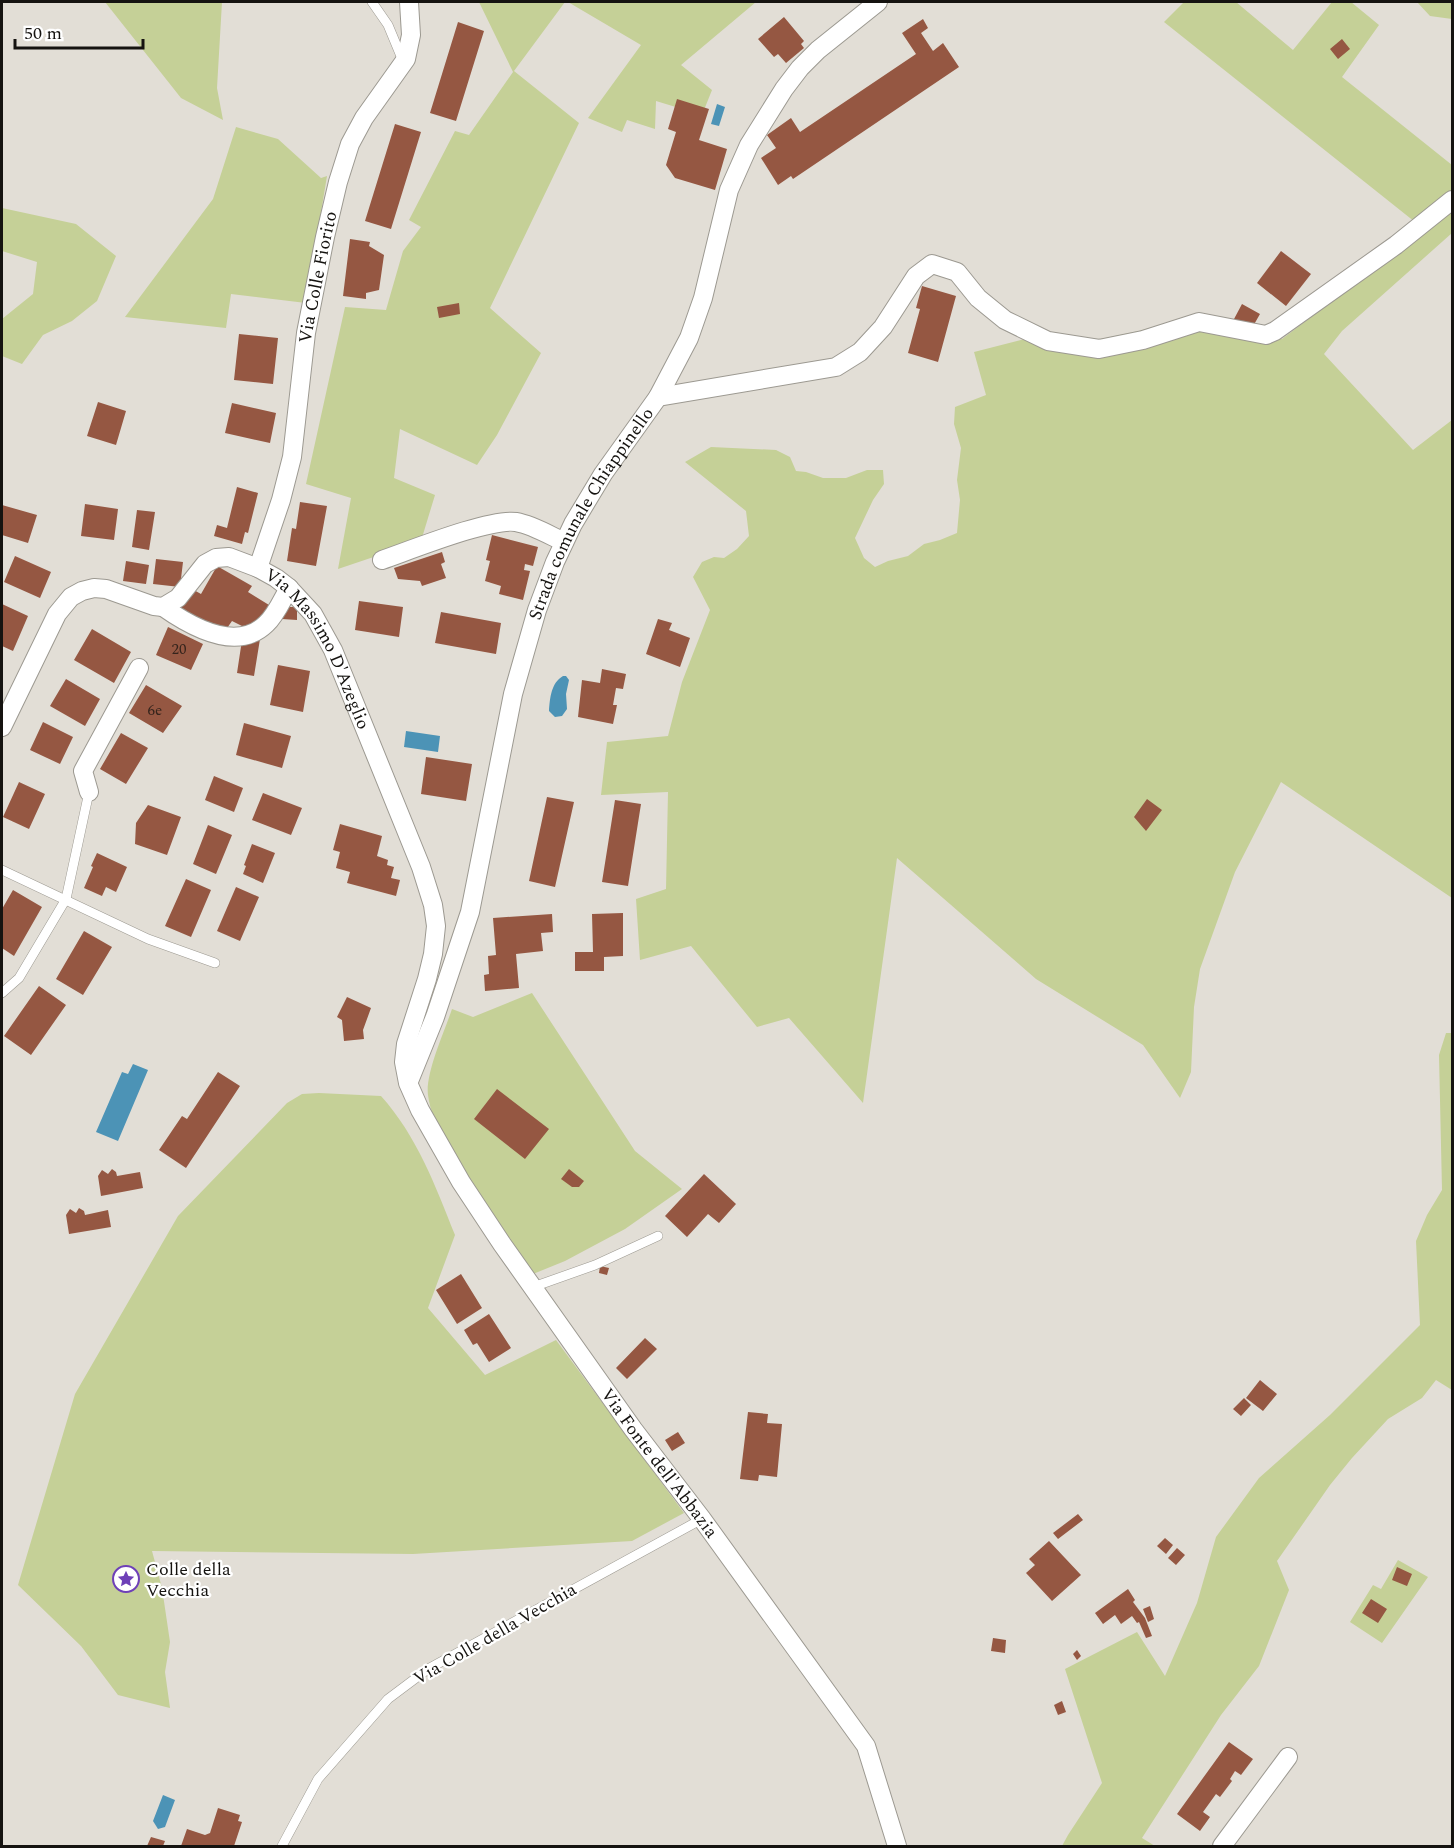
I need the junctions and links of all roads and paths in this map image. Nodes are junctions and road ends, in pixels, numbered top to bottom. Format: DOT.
graph roads {
  1 [pos="372,2"];
  2 [pos="410,2"];
  3 [pos="878,2"];
  4 [pos="404,63"];
  5 [pos="1452,200"];
  6 [pos="658,397"];
  7 [pos="564,542"];
  8 [pos="382,560"];
  9 [pos="258,568"];
  10 [pos="289,588"];
  11 [pos="163,607"];
  12 [pos="140,668"];
  13 [pos="2,727"];
  14 [pos="88,792"];
  15 [pos="2,870"];
  16 [pos="66,899"];
  17 [pos="215,963"];
  18 [pos="2,993"];
  19 [pos="408,1083"];
  20 [pos="658,1236"];
  21 [pos="533,1287"];
  22 [pos="702,1519"];
  23 [pos="1288,1757"];
  24 [pos="282,1846"];
  25 [pos="897,1846"];
  26 [pos="1222,1846"];
  1 -- 4 [label="lane"];
  2 -- 4 [label="street, Via Colle Fiorito"];
  3 -- 6 [label="street, Strada comunale Chiappinello"];
  4 -- 9 [label="street, Via Colle Fiorito"];
  5 -- 6 [label="street"];
  6 -- 7 [label="street, Strada comunale Chiappinello"];
  7 -- 8 [label="street"];
  7 -- 19 [label="street, Strada comunale Chiappinello"];
  9 -- 10 [label="street, Via Massimo D'Azeglio"];
  9 -- 11 [label="street, Via Massimo D'Azeglio"];
  10 -- 11 [label="street"];
  10 -- 19 [label="street, Via Massimo D'Azeglio"];
  11 -- 13 [label="street"];
  12 -- 14 [label="street"];
  14 -- 16 [label="lane"];
  15 -- 16 [label="lane"];
  16 -- 17 [label="lane"];
  16 -- 18 [label="lane"];
  19 -- 21 [label="street, Via Fonte dell'Abbazia"];
  20 -- 21 [label="lane"];
  21 -- 22 [label="street, Via Fonte dell'Abbazia"];
  22 -- 24 [label="lane, Via Colle della Vecchia"];
  22 -- 25 [label="street, Via Fonte dell'Abbazia"];
  23 -- 26 [label="street"];
}
